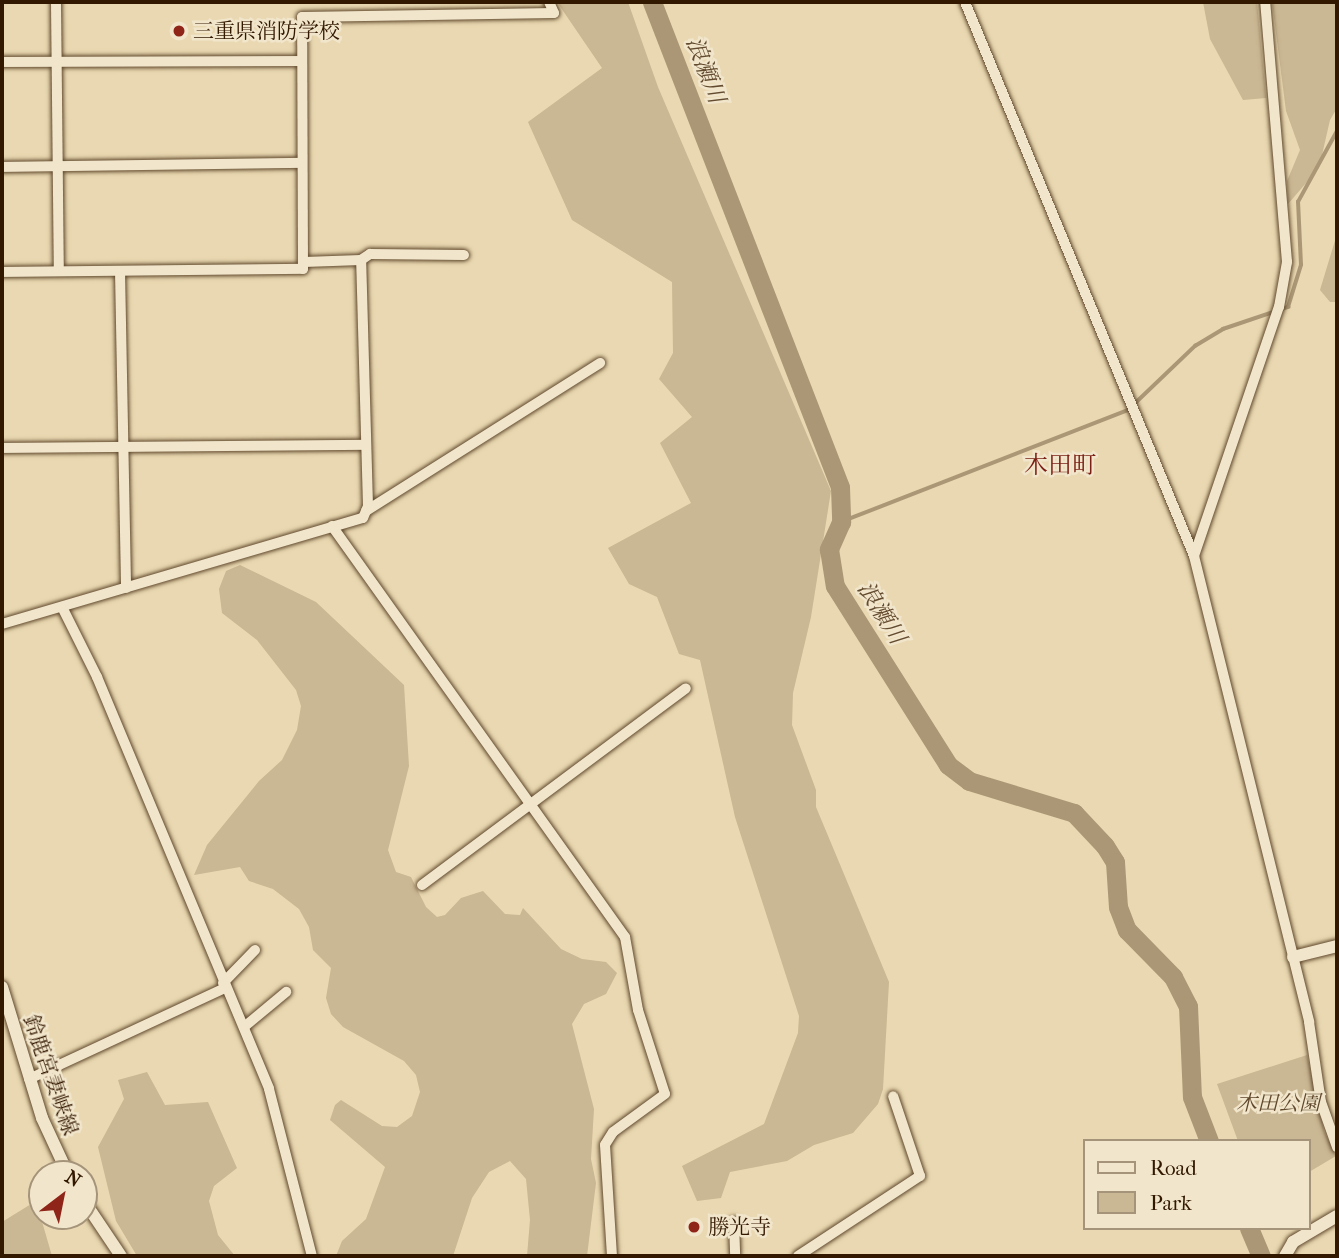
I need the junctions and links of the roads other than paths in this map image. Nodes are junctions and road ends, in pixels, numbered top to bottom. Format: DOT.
graph roads {
  1 [pos="56,2"];
  2 [pos="549,2"];
  3 [pos="965,2"];
  4 [pos="1265,2"];
  5 [pos="56,61"];
  6 [pos="302,61"];
  7 [pos="2,62"];
  8 [pos="302,163"];
  9 [pos="57,166"];
  10 [pos="2,167"];
  11 [pos="464,255"];
  12 [pos="361,260"];
  13 [pos="304,262"];
  14 [pos="59,271"];
  15 [pos="120,271"];
  16 [pos="2,272"];
  17 [pos="600,363"];
  18 [pos="366,445"];
  19 [pos="124,447"];
  20 [pos="2,448"];
  21 [pos="366,511"];
  22 [pos="332,526"];
  23 [pos="1194,556"];
  24 [pos="126,588"];
  25 [pos="62,607"];
  26 [pos="2,624"];
  27 [pos="686,688"];
  28 [pos="529,804"];
  29 [pos="422,885"];
  30 [pos="1337,946"];
  31 [pos="255,950"];
  32 [pos="1293,957"];
  33 [pos="224,985"];
  34 [pos="2,986"];
  35 [pos="286,992"];
  36 [pos="244,1027"];
  37 [pos="29,1079"];
  38 [pos="893,1096"];
  39 [pos="1337,1147"];
  40 [pos="62,1160"];
  41 [pos="1337,1216"];
  42 [pos="98,1222"];
  43 [pos="734,1222"];
  44 [pos="121,1256"];
  45 [pos="312,1256"];
  46 [pos="612,1256"];
  47 [pos="735,1256"];
  48 [pos="799,1256"];
  49 [pos="1285,1256"];
  1 -- 5 [label="street"];
  2 -- 6 [label="street"];
  3 -- 23 [label="street"];
  4 -- 23 [label="street"];
  5 -- 6 [label="street"];
  5 -- 7 [label="street"];
  5 -- 9 [label="street"];
  6 -- 8 [label="street"];
  8 -- 9 [label="street"];
  8 -- 13 [label="street"];
  9 -- 10 [label="street"];
  9 -- 14 [label="street"];
  11 -- 12 [label="street"];
  12 -- 13 [label="street"];
  12 -- 18 [label="street"];
  13 -- 15 [label="street"];
  14 -- 15 [label="street"];
  14 -- 16 [label="street"];
  15 -- 19 [label="street"];
  17 -- 21 [label="street"];
  18 -- 19 [label="street"];
  18 -- 21 [label="street"];
  19 -- 20 [label="street"];
  19 -- 24 [label="street"];
  21 -- 22 [label="street"];
  22 -- 24 [label="street"];
  22 -- 28 [label="street"];
  23 -- 32 [label="street"];
  24 -- 25 [label="street"];
  25 -- 26 [label="street"];
  25 -- 33 [label="street"];
  27 -- 28 [label="street"];
  28 -- 29 [label="street"];
  28 -- 46 [label="street"];
  30 -- 32 [label="main road"];
  31 -- 33 [label="street"];
  32 -- 39 [label="street"];
  33 -- 36 [label="street"];
  33 -- 37 [label="street"];
  34 -- 37 [label="main road, 鈴鹿宮妻峡線"];
  35 -- 36 [label="street"];
  36 -- 45 [label="street"];
  37 -- 40 [label="main road, 鈴鹿宮妻峡線"];
  38 -- 48 [label="street"];
  41 -- 49 [label="main road"];
  42 -- 44 [label="main road"];
  43 -- 47 [label="street"];
}
